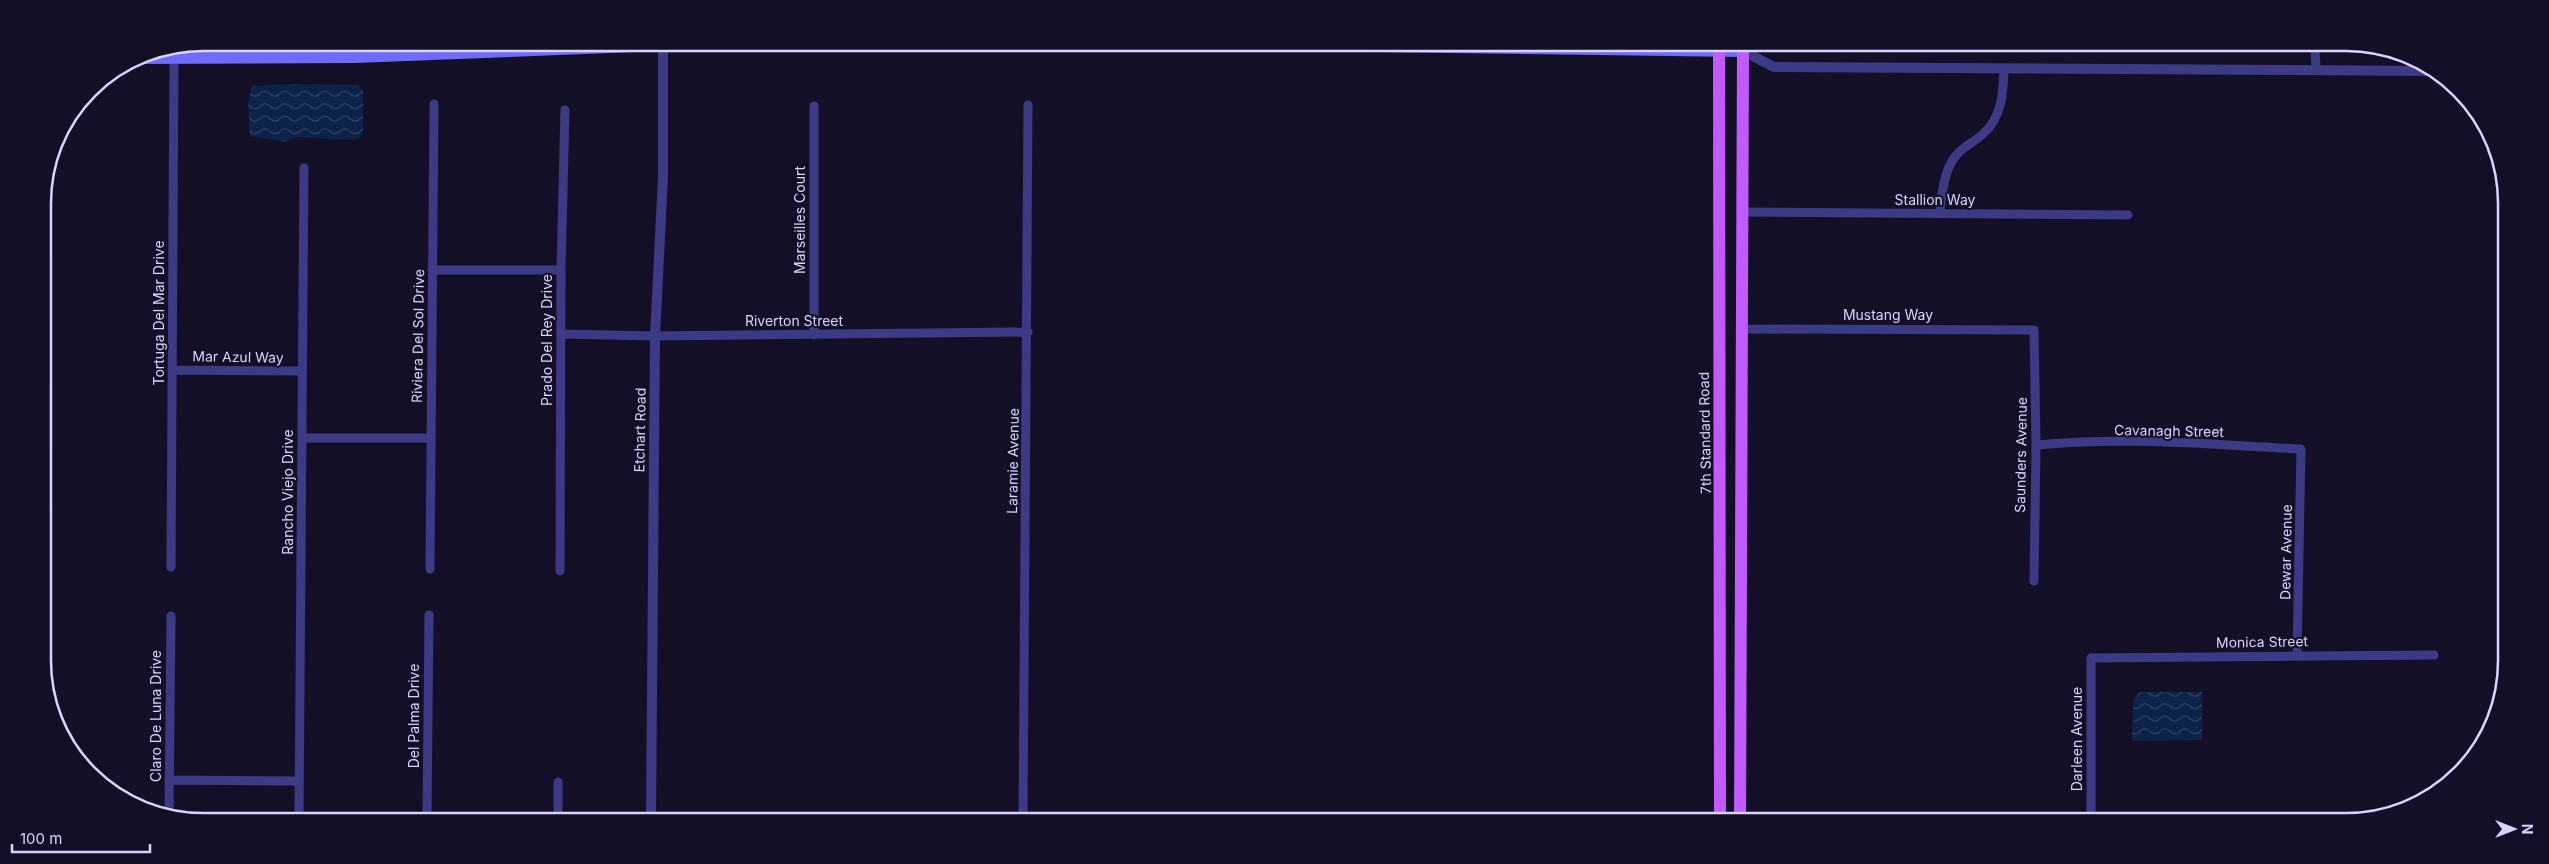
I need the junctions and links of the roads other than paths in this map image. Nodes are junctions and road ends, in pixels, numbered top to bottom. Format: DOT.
graph roads {
  1 [pos="1719,51"];
  2 [pos="1743,51"];
  3 [pos="1747,51"];
  4 [pos="2315,51"];
  5 [pos="477,52"];
  6 [pos="663,52"];
  7 [pos="157,59"];
  8 [pos="174,59"];
  9 [pos="2004,70"];
  10 [pos="2316,70"];
  11 [pos="2420,71"];
  12 [pos="434,104"];
  13 [pos="1028,105"];
  14 [pos="814,106"];
  15 [pos="565,110"];
  16 [pos="304,168"];
  17 [pos="1743,212"];
  18 [pos="1940,213"];
  19 [pos="2128,215"];
  20 [pos="432,270"];
  21 [pos="561,270"];
  22 [pos="1742,329"];
  23 [pos="2034,330"];
  24 [pos="1028,332"];
  25 [pos="561,334"];
  26 [pos="814,335"];
  27 [pos="655,336"];
  28 [pos="172,370"];
  29 [pos="302,371"];
  30 [pos="302,438"];
  31 [pos="431,438"];
  32 [pos="2036,445"];
  33 [pos="2301,449"];
  34 [pos="171,567"];
  35 [pos="430,569"];
  36 [pos="560,571"];
  37 [pos="2034,581"];
  38 [pos="429,615"];
  39 [pos="171,616"];
  40 [pos="2297,655"];
  41 [pos="2434,655"];
  42 [pos="2091,658"];
  43 [pos="169,780"];
  44 [pos="299,781"];
  45 [pos="558,782"];
  46 [pos="169,809"];
  47 [pos="1720,812"];
  48 [pos="1740,812"];
  49 [pos="2092,812"];
  50 [pos="299,813"];
  51 [pos="427,813"];
  52 [pos="558,813"];
  53 [pos="650,813"];
  54 [pos="1023,813"];
  1 -- 47 [label="main road, 7th Standard Road"];
  2 -- 17 [label="main road"];
  3 -- 9 [label="street"];
  4 -- 10 [label="street"];
  5 -- 8 [label="main road"];
  6 -- 27 [label="street, Etchart Road"];
  7 -- 8 [label="main road"];
  8 -- 28 [label="street, Tortuga Del Mar Drive"];
  9 -- 10 [label="street"];
  9 -- 18 [label="street"];
  10 -- 11 [label="street"];
  12 -- 20 [label="street, Riviera Del Sol Drive"];
  13 -- 24 [label="street, Laramie Avenue"];
  14 -- 26 [label="street, Marseilles Court"];
  15 -- 21 [label="street, Prado Del Rey Drive"];
  16 -- 29 [label="street, Rancho Viejo Drive"];
  17 -- 18 [label="street, Stallion Way"];
  17 -- 22 [label="main road"];
  18 -- 19 [label="street, Stallion Way"];
  20 -- 21 [label="street"];
  20 -- 31 [label="street, Riviera Del Sol Drive"];
  21 -- 25 [label="street, Prado Del Rey Drive"];
  22 -- 23 [label="street, Mustang Way"];
  22 -- 48 [label="main road"];
  23 -- 32 [label="street, Saunders Avenue"];
  24 -- 26 [label="street, Riverton Street"];
  24 -- 54 [label="street, Laramie Avenue"];
  25 -- 27 [label="street, Riverton Street"];
  25 -- 36 [label="street, Prado Del Rey Drive"];
  26 -- 27 [label="street, Riverton Street"];
  27 -- 53 [label="street, Etchart Road"];
  28 -- 29 [label="street, Mar Azul Way"];
  28 -- 34 [label="street, Tortuga Del Mar Drive"];
  29 -- 30 [label="street, Rancho Viejo Drive"];
  30 -- 31 [label="street"];
  30 -- 44 [label="street, Rancho Viejo Drive"];
  31 -- 35 [label="street, Riviera Del Sol Drive"];
  32 -- 33 [label="street, Cavanagh Street"];
  32 -- 37 [label="street, Saunders Avenue"];
  33 -- 40 [label="street, Dewar Avenue"];
  38 -- 51 [label="street, Del Palma Drive"];
  39 -- 43 [label="street, Claro De Luna Drive"];
  40 -- 41 [label="street, Monica Street"];
  40 -- 42 [label="street, Monica Street"];
  42 -- 49 [label="street, Darleen Avenue"];
  43 -- 44 [label="street"];
  43 -- 46 [label="street, Claro De Luna Drive"];
  44 -- 50 [label="street, Rancho Viejo Drive"];
  45 -- 52 [label="street"];
}
